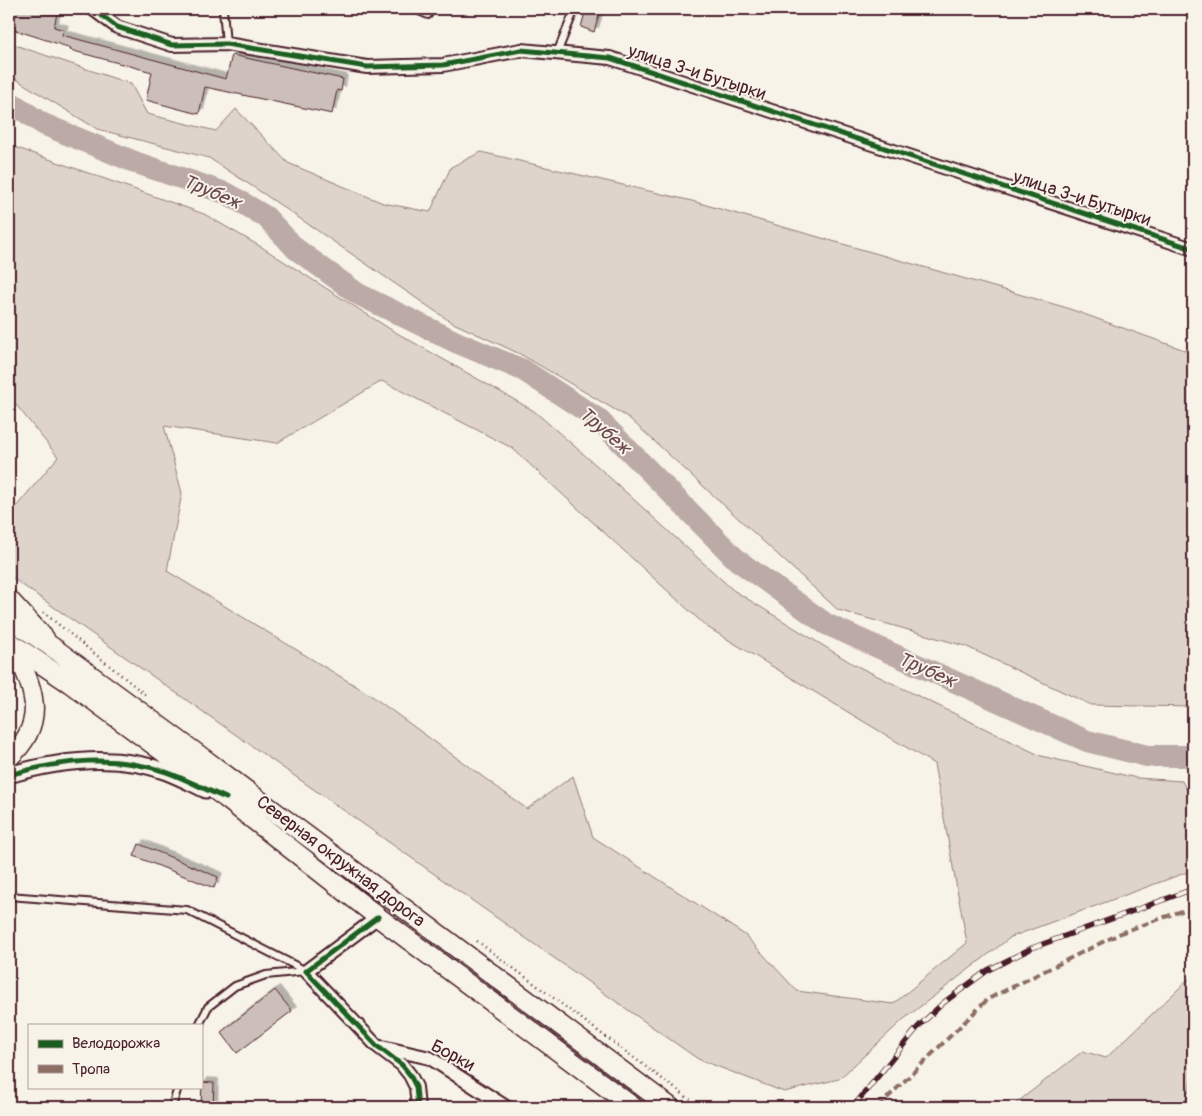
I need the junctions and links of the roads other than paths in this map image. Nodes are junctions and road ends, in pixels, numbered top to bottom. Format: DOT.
graph roads {
  1 [pos="93,9"];
  2 [pos="223,9"];
  3 [pos="414,9"];
  4 [pos="432,9"];
  5 [pos="575,9"];
  6 [pos="226,44"];
  7 [pos="557,53"];
  8 [pos="1193,249"];
  9 [pos="9,599"];
  10 [pos="9,618"];
  11 [pos="10,642"];
  12 [pos="55,649"];
  13 [pos="9,758"];
  14 [pos="9,775"];
  15 [pos="226,798"];
  16 [pos="9,896"];
  17 [pos="378,917"];
  18 [pos="306,970"];
  19 [pos="200,1024"];
  20 [pos="377,1046"];
  21 [pos="178,1088"];
  22 [pos="172,1107"];
  23 [pos="418,1107"];
  24 [pos="506,1107"];
  25 [pos="633,1107"];
  26 [pos="670,1107"];
  1 -- 6 [label="street, улица 3-и Бутырки"];
  2 -- 6 [label="lane"];
  3 -- 4 [label="lane"];
  5 -- 7 [label="lane"];
  6 -- 7 [label="street, улица 3-и Бутырки"];
  7 -- 8 [label="street, улица 3-и Бутырки"];
  9 -- 12 [label="main road"];
  10 -- 12 [label="main road, Северная окружная дорога"];
  11 -- 13 [label="main road"];
  11 -- 15 [label="main road, Северная окружная дорога"];
  12 -- 26 [label="main road, Северная окружная дорога"];
  14 -- 15 [label="street"];
  15 -- 17 [label="main road, Северная окружная дорога"];
  16 -- 18 [label="lane"];
  17 -- 18 [label="street"];
  17 -- 25 [label="main road, Северная окружная дорога"];
  18 -- 19 [label="lane"];
  18 -- 20 [label="street"];
  20 -- 23 [label="street"];
  20 -- 24 [label="street, Борки"];
  21 -- 22 [label="lane"];
}
